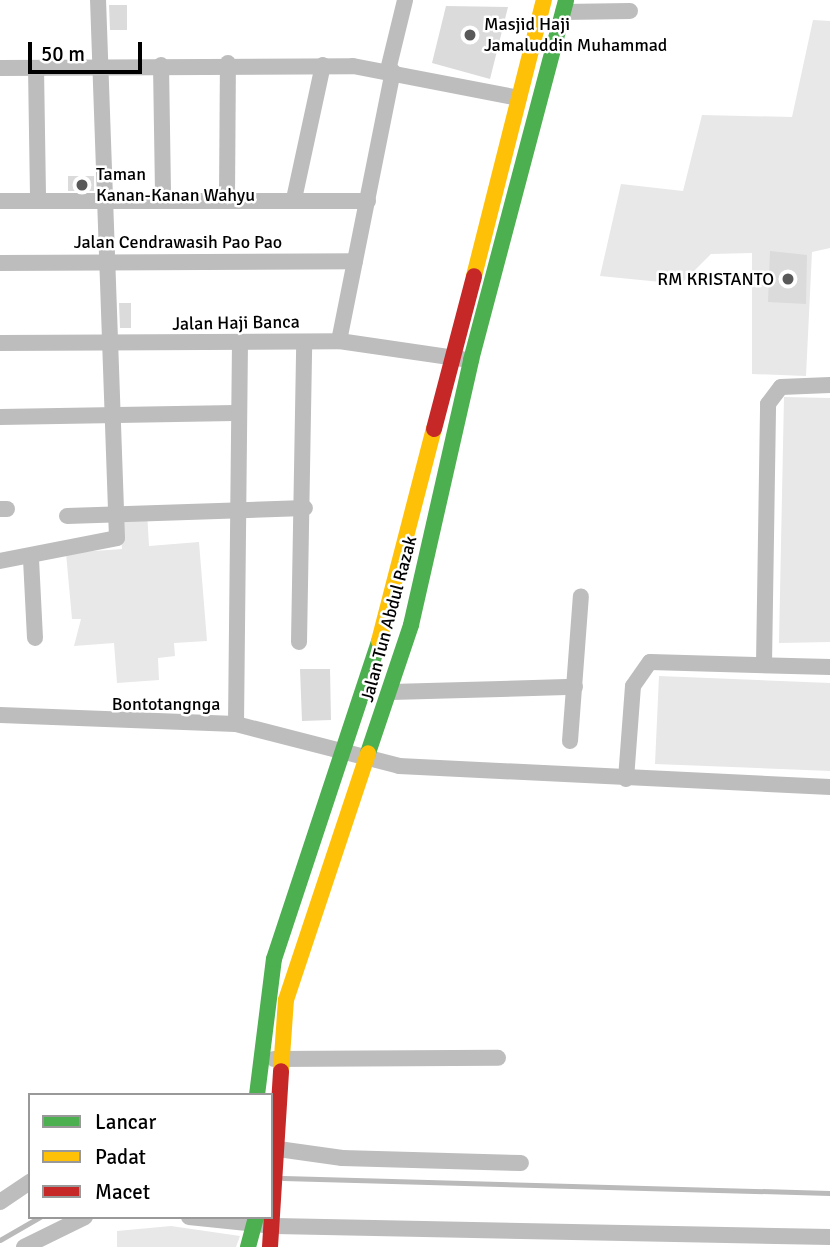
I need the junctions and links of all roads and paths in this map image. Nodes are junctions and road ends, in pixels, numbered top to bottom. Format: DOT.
graph roads {
  1 [pos="98,0"];
  2 [pos="405,0"];
  3 [pos="544,0"];
  4 [pos="564,6"];
  5 [pos="630,11"];
  6 [pos="228,64"];
  7 [pos="161,65"];
  8 [pos="323,65"];
  9 [pos="98,66"];
  10 [pos="0,68"];
  11 [pos="36,68"];
  12 [pos="390,70"];
  13 [pos="519,98"];
  14 [pos="226,197"];
  15 [pos="100,198"];
  16 [pos="163,198"];
  17 [pos="38,200"];
  18 [pos="294,200"];
  19 [pos="0,201"];
  20 [pos="368,201"];
  21 [pos="105,260"];
  22 [pos="355,261"];
  23 [pos="0,263"];
  24 [pos="340,341"];
  25 [pos="304,342"];
  26 [pos="0,343"];
  27 [pos="110,343"];
  28 [pos="240,344"];
  29 [pos="449,357"];
  30 [pos="471,360"];
  31 [pos="830,385"];
  32 [pos="235,413"];
  33 [pos="109,415"];
  34 [pos="0,417"];
  35 [pos="235,507"];
  36 [pos="305,508"];
  37 [pos="112,510"];
  38 [pos="66,516"];
  39 [pos="31,559"];
  40 [pos="0,561"];
  41 [pos="581,596"];
  42 [pos="35,638"];
  43 [pos="299,642"];
  44 [pos="764,664"];
  45 [pos="830,667"];
  46 [pos="575,687"];
  47 [pos="391,692"];
  48 [pos="0,715"];
  49 [pos="236,724"];
  50 [pos="570,741"];
  51 [pos="345,754"];
  52 [pos="369,762"];
  53 [pos="626,779"];
  54 [pos="830,787"];
  55 [pos="258,1057"];
  56 [pos="498,1059"];
  57 [pos="281,1060"];
  58 [pos="257,1093"];
  59 [pos="274,1153"];
  60 [pos="521,1163"];
  61 [pos="28,1183"];
  62 [pos="0,1202"];
  63 [pos="81,1219"];
  64 [pos="222,1219"];
  65 [pos="255,1221"];
  66 [pos="275,1221"];
  67 [pos="830,1237"];
  68 [pos="24,1247"];
  69 [pos="248,1247"];
  70 [pos="270,1247"];
  1 -- 9 [label="street"];
  2 -- 12 [label="street"];
  3 -- 13 [label="main road, Jalan Tun Abdul Razak"];
  4 -- 5 [label="street"];
  4 -- 30 [label="main road, Jalan Tun Abdul Razak"];
  6 -- 7 [label="street"];
  6 -- 8 [label="street"];
  6 -- 14 [label="street"];
  7 -- 9 [label="street"];
  7 -- 16 [label="street"];
  8 -- 12 [label="street"];
  8 -- 18 [label="street"];
  9 -- 11 [label="street"];
  9 -- 15 [label="street"];
  10 -- 11 [label="street"];
  11 -- 17 [label="street"];
  12 -- 13 [label="street"];
  12 -- 20 [label="street"];
  13 -- 29 [label="main road, Jalan Tun Abdul Razak"];
  14 -- 16 [label="street"];
  14 -- 18 [label="street"];
  15 -- 16 [label="street"];
  15 -- 17 [label="street"];
  15 -- 21 [label="street"];
  17 -- 19 [label="street"];
  18 -- 20 [label="street"];
  20 -- 22 [label="street"];
  21 -- 22 [label="street, Jalan Cendrawasih Pao Pao"];
  21 -- 23 [label="street, Jalan Cendrawasih Pao Pao"];
  21 -- 27 [label="street"];
  22 -- 24 [label="street"];
  24 -- 25 [label="street, Jalan Haji Banca"];
  24 -- 29 [label="street, Jalan Haji Banca"];
  25 -- 28 [label="street, Jalan Haji Banca"];
  25 -- 36 [label="street"];
  26 -- 27 [label="street, Jalan Haji Banca"];
  27 -- 28 [label="street, Jalan Haji Banca"];
  27 -- 33 [label="street"];
  28 -- 32 [label="street"];
  29 -- 30 [label="street, Jalan Haji Banca"];
  29 -- 51 [label="main road, Jalan Tun Abdul Razak"];
  30 -- 47 [label="main road, Jalan Tun Abdul Razak"];
  31 -- 44 [label="street"];
  32 -- 33 [label="street"];
  32 -- 35 [label="street"];
  33 -- 34 [label="street"];
  33 -- 37 [label="street"];
  35 -- 36 [label="street"];
  35 -- 37 [label="street"];
  35 -- 49 [label="street"];
  36 -- 43 [label="street"];
  37 -- 38 [label="street"];
  37 -- 39 [label="street"];
  39 -- 40 [label="street"];
  39 -- 42 [label="street"];
  41 -- 46 [label="street"];
  44 -- 45 [label="street"];
  44 -- 53 [label="street"];
  46 -- 47 [label="street"];
  46 -- 50 [label="street"];
  47 -- 52 [label="main road, Jalan Tun Abdul Razak"];
  48 -- 49 [label="street, Bontotangnga"];
  49 -- 51 [label="street, Bontotangnga"];
  51 -- 52 [label="street, Bontotangnga"];
  51 -- 55 [label="main road, Jalan Tun Abdul Razak"];
  52 -- 53 [label="street, Bontotangnga"];
  52 -- 57 [label="main road, Jalan Tun Abdul Razak"];
  53 -- 54 [label="street, Bontotangnga"];
  55 -- 57 [label="street"];
  55 -- 58 [label="main road, Jalan Tun Abdul Razak"];
  56 -- 57 [label="street"];
  57 -- 59 [label="main road, Jalan Tun Abdul Razak"];
  59 -- 60 [label="street"];
  59 -- 66 [label="main road, Jalan Tun Abdul Razak"];
  61 -- 62 [label="street"];
  63 -- 68 [label="street"];
  64 -- 65 [label="street"];
  65 -- 66 [label="street"];
  65 -- 69 [label="main road"];
  66 -- 67 [label="street"];
  66 -- 70 [label="main road, Jalan Tun Abdul Razak"];
}
